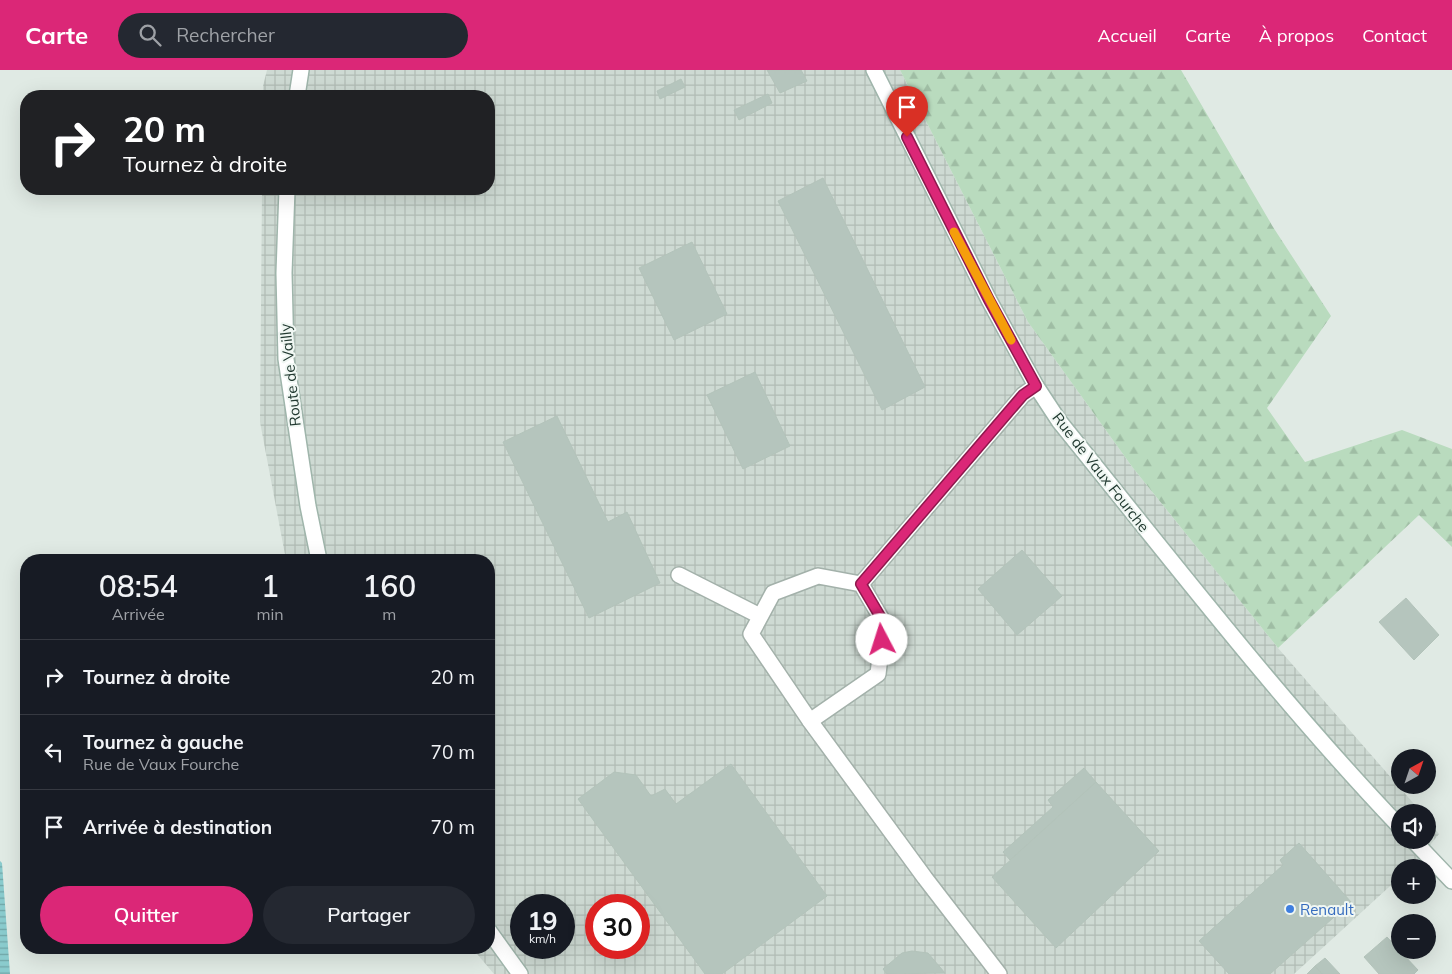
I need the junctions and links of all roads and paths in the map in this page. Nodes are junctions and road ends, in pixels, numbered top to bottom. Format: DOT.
graph roads {
  1 [pos="301,70"];
  2 [pos="874,70"];
  3 [pos="298,90"];
  4 [pos="286,195"];
  5 [pos="1036,386"];
  6 [pos="318,554"];
  7 [pos="680,575"];
  8 [pos="861,584"];
  9 [pos="760,616"];
  10 [pos="810,721"];
  11 [pos="1391,817"];
  12 [pos="1422,849"];
  13 [pos="1452,881"];
  14 [pos="495,939"];
  15 [pos="520,974"];
  16 [pos="999,974"];
  1 -- 3 [label="street"];
  2 -- 5 [label="street, Rue de Vaux Fourche"];
  4 -- 6 [label="street, Route de Vailly"];
  5 -- 8 [label="street"];
  5 -- 11 [label="street, Rue de Vaux Fourche"];
  7 -- 9 [label="street"];
  8 -- 9 [label="street"];
  8 -- 10 [label="street"];
  9 -- 10 [label="street"];
  10 -- 16 [label="street"];
  12 -- 13 [label="street"];
  14 -- 15 [label="street"];
}
